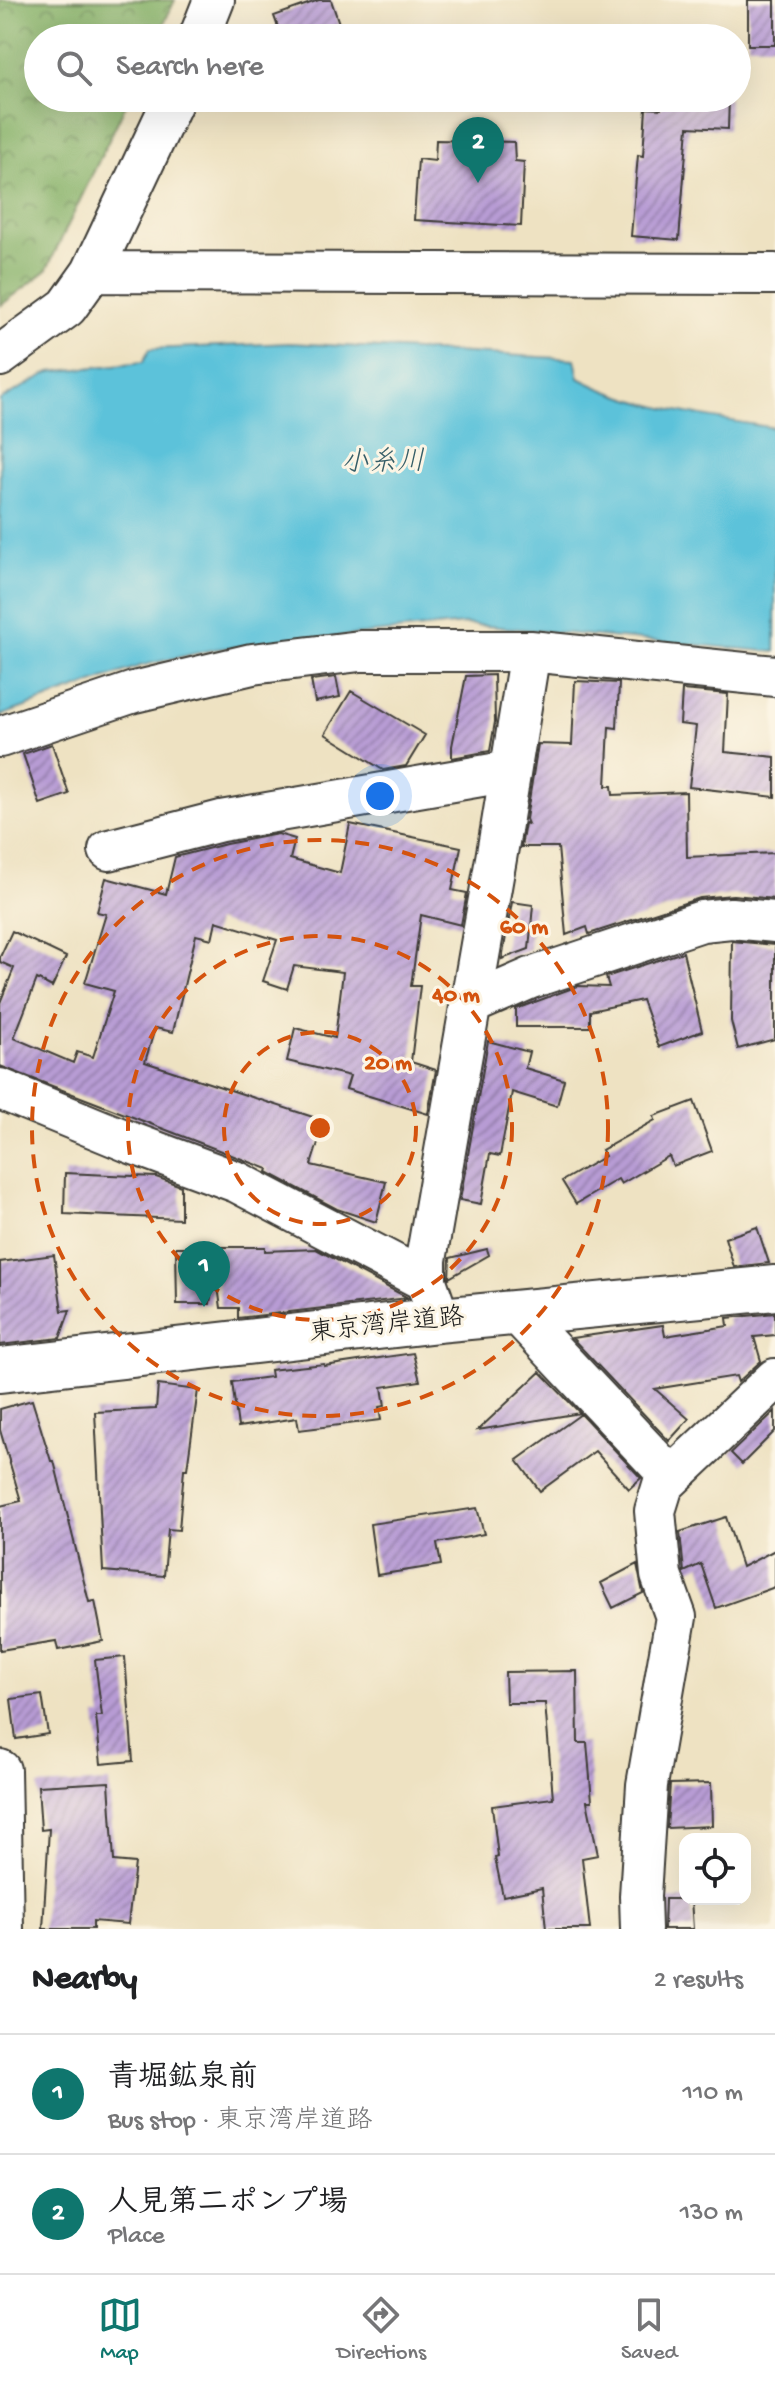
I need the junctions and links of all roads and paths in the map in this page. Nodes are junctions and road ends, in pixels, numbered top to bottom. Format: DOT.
graph roads {
  1 [pos="167,112"];
  2 [pos="92,272"];
  3 [pos="775,274"];
  4 [pos="0,356"];
  5 [pos="530,651"];
  6 [pos="775,676"];
  7 [pos="0,737"];
  8 [pos="510,771"];
  9 [pos="109,850"];
  10 [pos="775,922"];
  11 [pos="471,1004"];
  12 [pos="0,1089"];
  13 [pos="775,1288"];
  14 [pos="433,1301"];
  15 [pos="518,1314"];
  16 [pos="0,1370"];
  17 [pos="775,1379"];
  18 [pos="671,1477"];
  19 [pos="0,1770"];
  20 [pos="3,1929"];
  21 [pos="641,1929"];
  1 -- 2 [label="street"];
  2 -- 3 [label="street"];
  2 -- 4 [label="street"];
  5 -- 6 [label="street"];
  5 -- 7 [label="street"];
  5 -- 8 [label="street"];
  8 -- 9 [label="street"];
  8 -- 11 [label="street"];
  10 -- 11 [label="street"];
  11 -- 14 [label="street"];
  12 -- 14 [label="street"];
  13 -- 15 [label="highway, 東京湾岸道路"];
  14 -- 15 [label="highway, 東京湾岸道路"];
  14 -- 16 [label="highway, 東京湾岸道路"];
  15 -- 18 [label="street"];
  17 -- 18 [label="street"];
  18 -- 21 [label="street"];
  19 -- 20 [label="street"];
}
